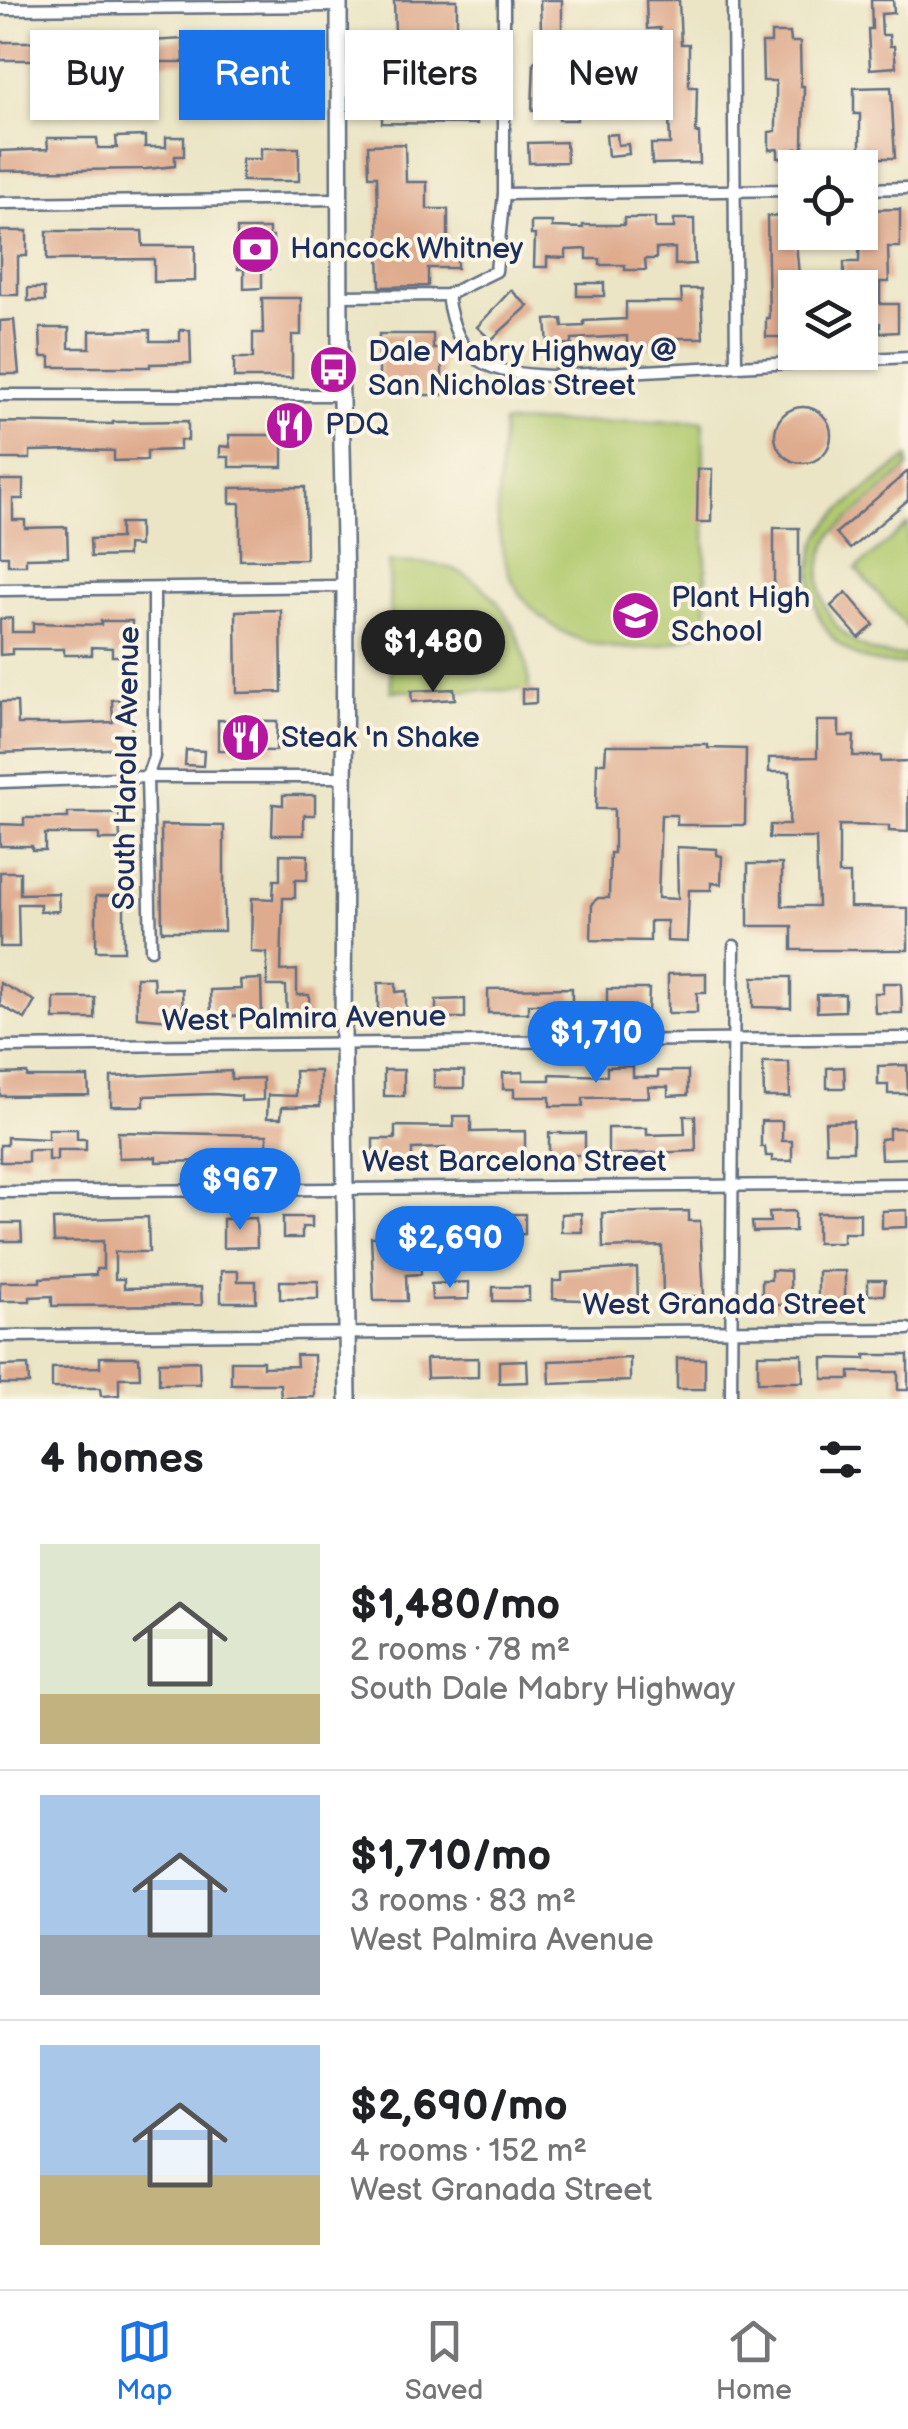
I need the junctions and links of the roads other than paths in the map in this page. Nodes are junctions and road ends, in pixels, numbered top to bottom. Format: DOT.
graph roads {
  1 [pos="504,0"];
  2 [pos="733,0"];
  3 [pos="339,3"];
  4 [pos="0,9"];
  5 [pos="908,188"];
  6 [pos="878,189"];
  7 [pos="778,191"];
  8 [pos="733,192"];
  9 [pos="504,194"];
  10 [pos="340,199"];
  11 [pos="0,203"];
  12 [pos="447,295"];
  13 [pos="339,296"];
  14 [pos="908,357"];
  15 [pos="736,366"];
  16 [pos="0,395"];
  17 [pos="340,395"];
  18 [pos="345,586"];
  19 [pos="154,588"];
  20 [pos="0,590"];
  21 [pos="146,777"];
  22 [pos="346,777"];
  23 [pos="0,782"];
  24 [pos="734,946"];
  25 [pos="151,948"];
  26 [pos="908,1038"];
  27 [pos="732,1039"];
  28 [pos="343,1044"];
  29 [pos="0,1047"];
  30 [pos="908,1184"];
  31 [pos="730,1186"];
  32 [pos="344,1188"];
  33 [pos="0,1192"];
  34 [pos="908,1328"];
  35 [pos="731,1330"];
  36 [pos="346,1332"];
  37 [pos="0,1336"];
  38 [pos="348,1399"];
  39 [pos="731,1399"];
  1 -- 9 [label="street"];
  2 -- 8 [label="street"];
  3 -- 4 [label="street"];
  3 -- 10 [label="main road"];
  5 -- 6 [label="street"];
  7 -- 8 [label="street"];
  8 -- 9 [label="street"];
  8 -- 15 [label="street"];
  9 -- 12 [label="street"];
  10 -- 11 [label="street"];
  10 -- 13 [label="main road"];
  12 -- 13 [label="street"];
  12 -- 15 [label="street"];
  13 -- 17 [label="main road"];
  14 -- 15 [label="street"];
  16 -- 17 [label="street"];
  17 -- 18 [label="main road"];
  18 -- 19 [label="street"];
  18 -- 22 [label="main road"];
  19 -- 20 [label="street"];
  19 -- 21 [label="street, South Harold Avenue"];
  21 -- 22 [label="street"];
  21 -- 23 [label="street"];
  21 -- 25 [label="street, South Harold Avenue"];
  22 -- 28 [label="main road"];
  24 -- 27 [label="street"];
  26 -- 27 [label="street, West Palmira Avenue"];
  27 -- 28 [label="street, West Palmira Avenue"];
  27 -- 31 [label="street"];
  28 -- 29 [label="street, West Palmira Avenue"];
  28 -- 32 [label="main road"];
  30 -- 31 [label="street, West Barcelona Street"];
  31 -- 32 [label="street, West Barcelona Street"];
  31 -- 35 [label="street"];
  32 -- 33 [label="street, West Barcelona Street"];
  32 -- 36 [label="main road"];
  34 -- 35 [label="street, West Granada Street"];
  35 -- 36 [label="street, West Granada Street"];
  35 -- 39 [label="street"];
  36 -- 37 [label="street, West Granada Street"];
  36 -- 38 [label="main road"];
}
